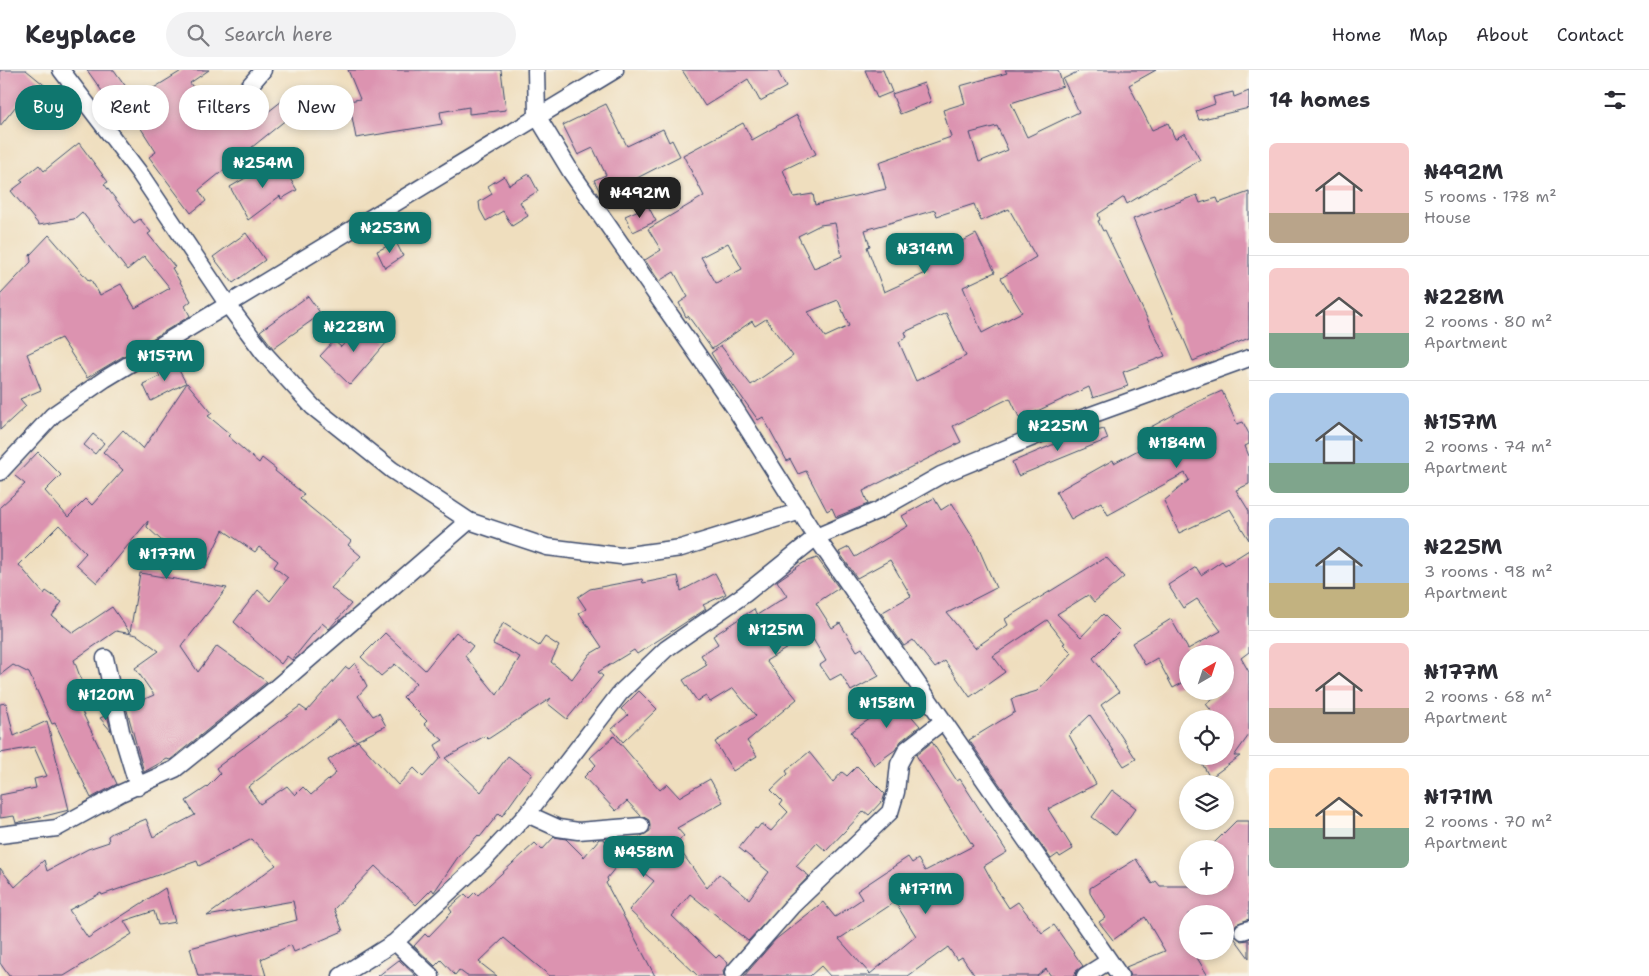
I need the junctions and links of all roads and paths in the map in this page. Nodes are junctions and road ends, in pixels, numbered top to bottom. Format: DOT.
graph roads {
  1 [pos="61,70"];
  2 [pos="263,70"];
  3 [pos="536,70"];
  4 [pos="615,70"];
  5 [pos="251,85"];
  6 [pos="537,116"];
  7 [pos="228,305"];
  8 [pos="1249,358"];
  9 [pos="0,472"];
  10 [pos="801,511"];
  11 [pos="469,521"];
  12 [pos="816,538"];
  13 [pos="105,658"];
  14 [pos="943,720"];
  15 [pos="138,787"];
  16 [pos="527,814"];
  17 [pos="641,826"];
  18 [pos="0,836"];
  19 [pos="395,942"];
  20 [pos="1109,961"];
  21 [pos="732,973"];
  22 [pos="341,976"];
  23 [pos="431,976"];
  24 [pos="1086,976"];
  25 [pos="1120,976"];
  1 -- 7 [label="street"];
  2 -- 5 [label="street"];
  3 -- 6 [label="street"];
  4 -- 6 [label="street"];
  6 -- 7 [label="street"];
  6 -- 10 [label="street"];
  7 -- 9 [label="street"];
  7 -- 11 [label="street"];
  8 -- 12 [label="street"];
  10 -- 11 [label="street"];
  10 -- 12 [label="street"];
  11 -- 15 [label="street"];
  12 -- 14 [label="street"];
  12 -- 16 [label="street"];
  13 -- 15 [label="street"];
  14 -- 20 [label="street"];
  14 -- 21 [label="street"];
  15 -- 18 [label="street"];
  16 -- 17 [label="street"];
  16 -- 19 [label="street"];
  19 -- 22 [label="street"];
  19 -- 23 [label="street"];
  20 -- 24 [label="street"];
  20 -- 25 [label="street"];
}
